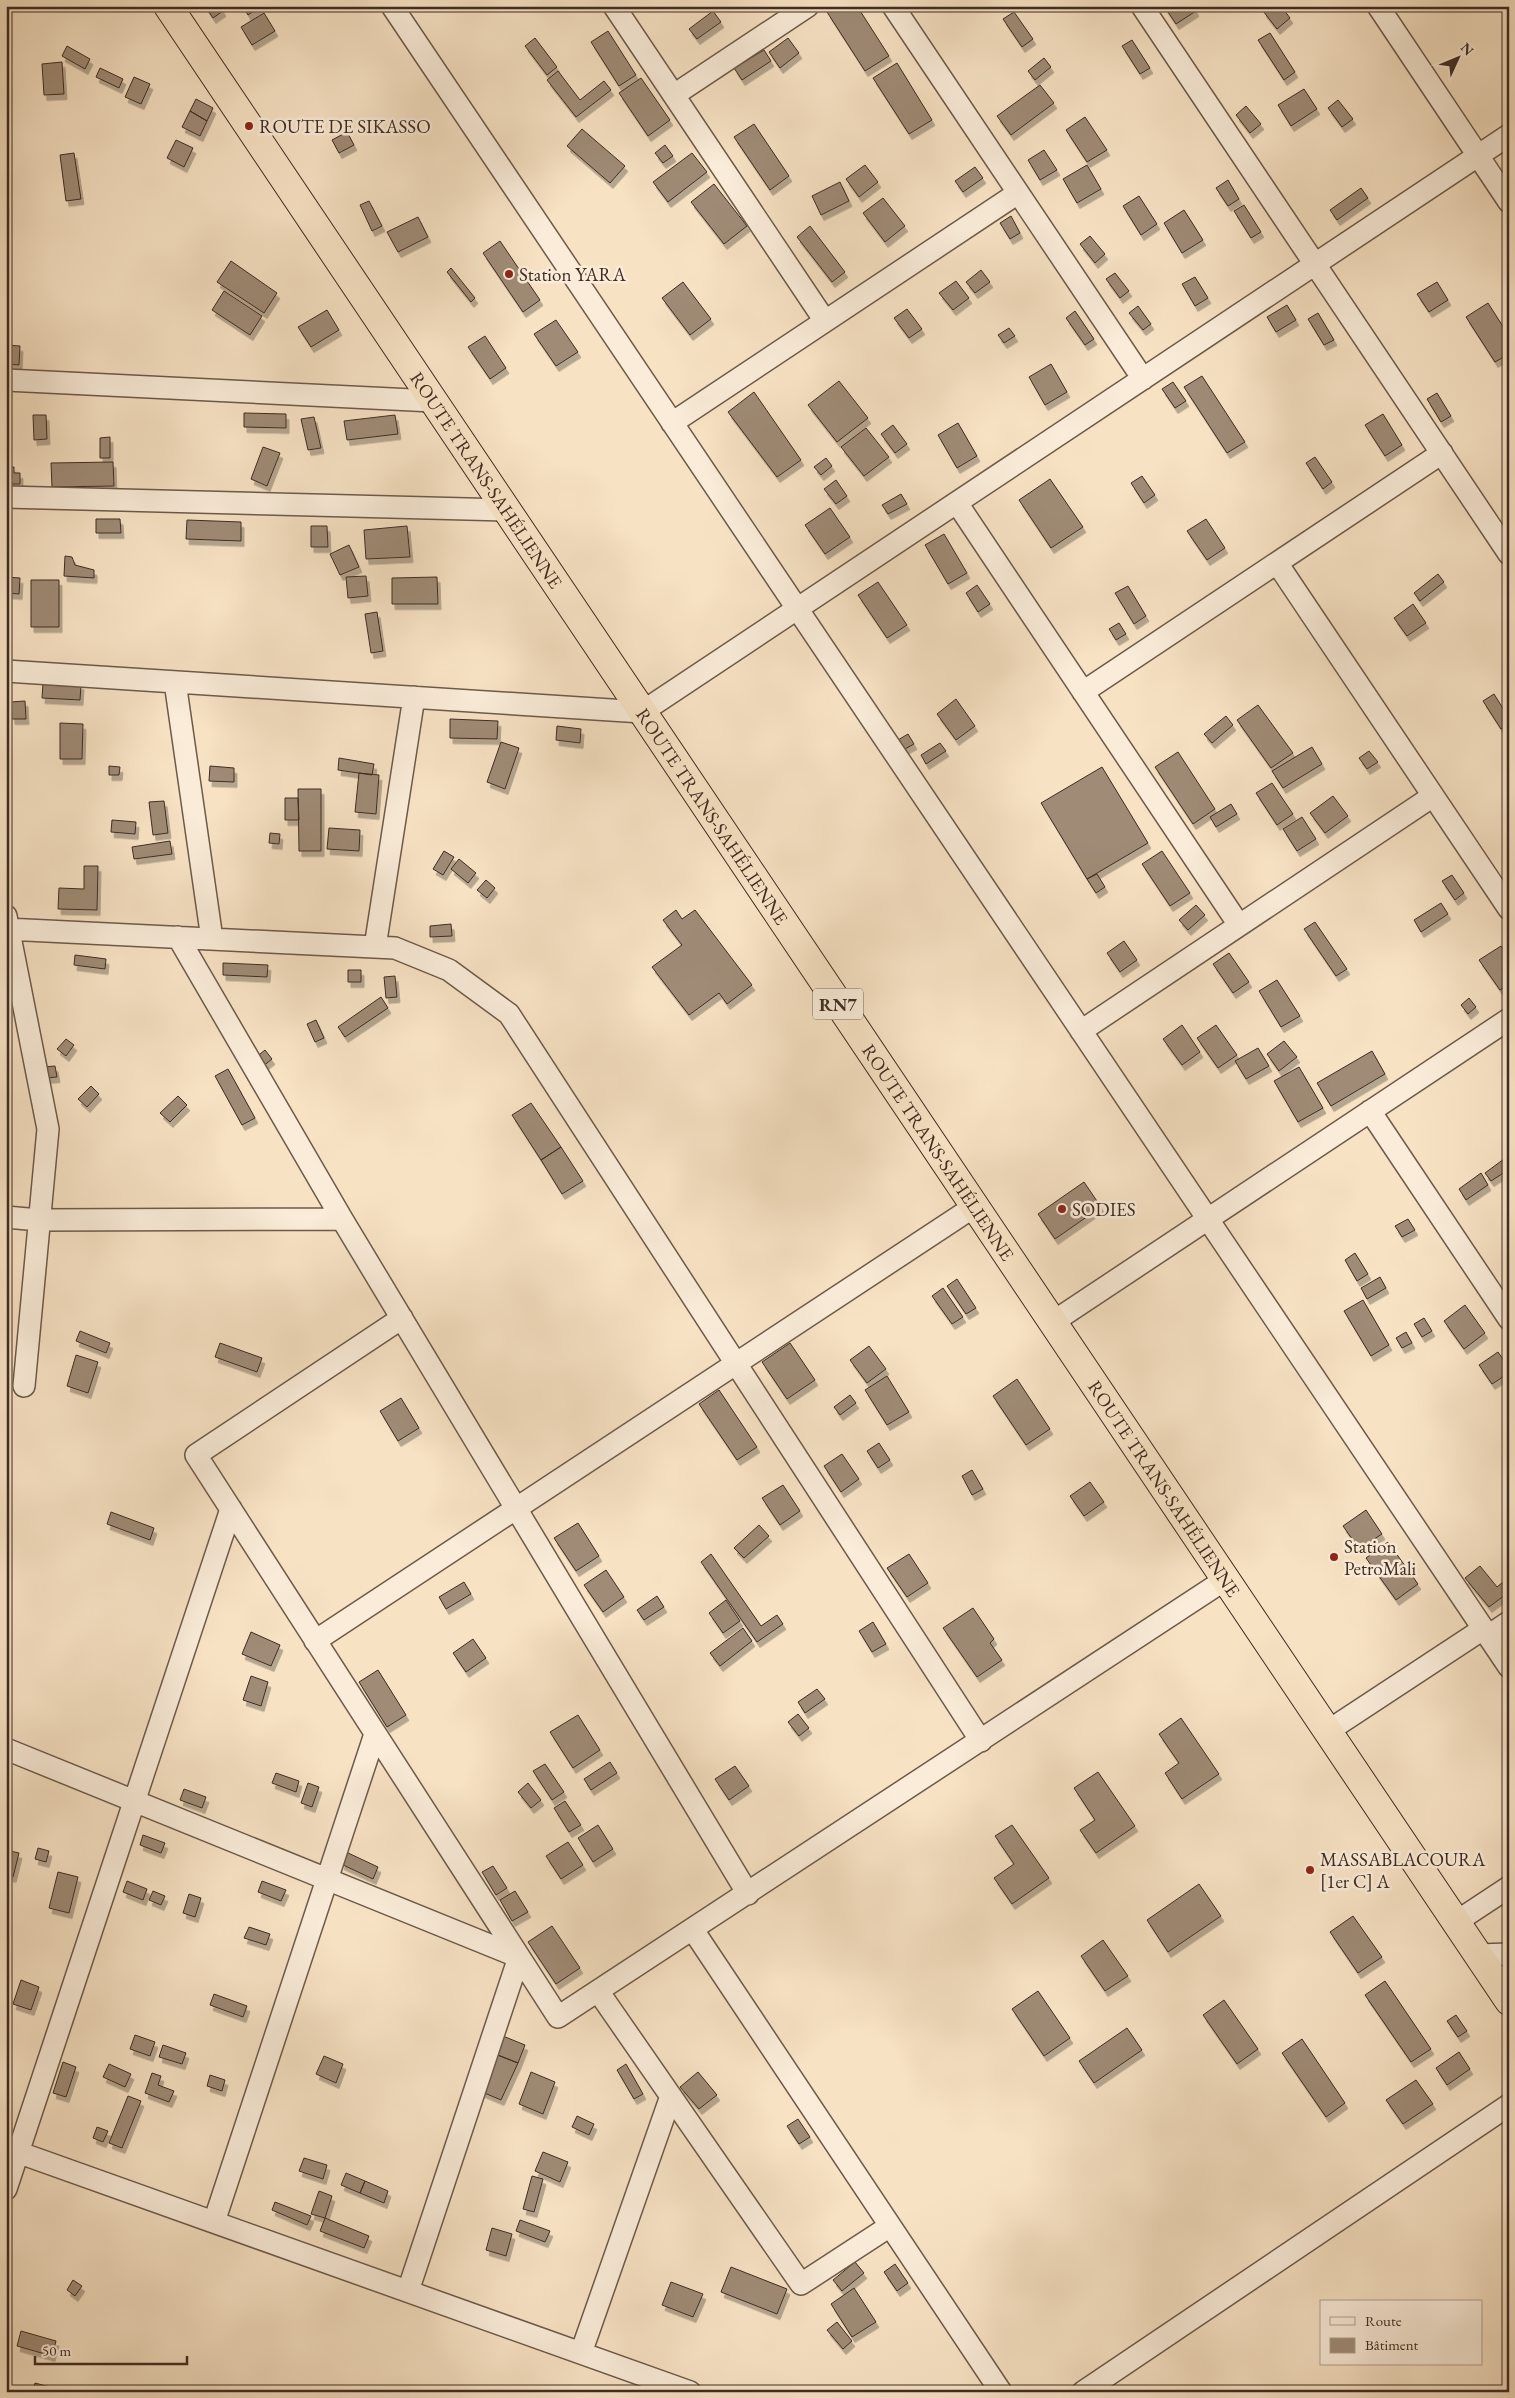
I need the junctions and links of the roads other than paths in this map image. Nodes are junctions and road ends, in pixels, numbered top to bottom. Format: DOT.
graph roads {
  1 [pos="168,6"];
  2 [pos="392,6"];
  3 [pos="614,6"];
  4 [pos="808,6"];
  5 [pos="893,6"];
  6 [pos="1142,6"];
  7 [pos="1378,6"];
  8 [pos="674,95"];
  9 [pos="1509,135"];
  10 [pos="1478,156"];
  11 [pos="1018,193"];
  12 [pos="1509,202"];
  13 [pos="1315,264"];
  14 [pos="825,321"];
  15 [pos="1143,379"];
  16 [pos="6,380"];
  17 [pos="433,401"];
  18 [pos="672,423"];
  19 [pos="1442,453"];
  20 [pos="6,497"];
  21 [pos="957,503"];
  22 [pos="506,510"];
  23 [pos="1509,554"];
  24 [pos="1277,563"];
  25 [pos="797,609"];
  26 [pos="6,671"];
  27 [pos="174,682"];
  28 [pos="1083,692"];
  29 [pos="414,698"];
  30 [pos="642,712"];
  31 [pos="1433,796"];
  32 [pos="1509,909"];
  33 [pos="7,925"];
  34 [pos="1240,925"];
  35 [pos="178,938"];
  36 [pos="212,939"];
  37 [pos="375,947"];
  38 [pos="1509,1019"];
  39 [pos="1081,1031"];
  40 [pos="1370,1111"];
  41 [pos="975,1206"];
  42 [pos="6,1217"];
  43 [pos="342,1219"];
  44 [pos="39,1220"];
  45 [pos="1208,1220"];
  46 [pos="1506,1309"];
  47 [pos="402,1318"];
  48 [pos="1053,1322"];
  49 [pos="736,1363"];
  50 [pos="24,1386"];
  51 [pos="516,1508"];
  52 [pos="231,1509"];
  53 [pos="1226,1579"];
  54 [pos="1509,1622"];
  55 [pos="1485,1632"];
  56 [pos="315,1641"];
  57 [pos="1509,1667"];
  58 [pos="1328,1731"];
  59 [pos="375,1734"];
  60 [pos="981,1741"];
  61 [pos="6,1749"];
  62 [pos="135,1802"];
  63 [pos="327,1879"];
  64 [pos="1509,1887"];
  65 [pos="748,1894"];
  66 [pos="1456,1922"];
  67 [pos="693,1930"];
  68 [pos="1509,1954"];
  69 [pos="1478,1955"];
  70 [pos="519,1957"];
  71 [pos="598,1991"];
  72 [pos="1509,2001"];
  73 [pos="671,2096"];
  74 [pos="1509,2105"];
  75 [pos="12,2150"];
  76 [pos="6,2190"];
  77 [pos="214,2222"];
  78 [pos="890,2226"];
  79 [pos="408,2291"];
  80 [pos="581,2353"];
  81 [pos="690,2392"];
  82 [pos="1001,2392"];
  83 [pos="1083,2392"];
  1 -- 17 [label="highway, ROUTE TRANS-SAHÉLIENNE / RN7"];
  2 -- 18 [label="street"];
  3 -- 8 [label="street"];
  4 -- 8 [label="street"];
  5 -- 11 [label="street"];
  6 -- 13 [label="street"];
  7 -- 10 [label="street"];
  8 -- 14 [label="street"];
  9 -- 10 [label="street"];
  10 -- 12 [label="street"];
  10 -- 13 [label="street"];
  11 -- 14 [label="street"];
  11 -- 15 [label="street"];
  13 -- 15 [label="street"];
  13 -- 19 [label="street"];
  14 -- 18 [label="street"];
  15 -- 21 [label="street"];
  16 -- 17 [label="street"];
  17 -- 22 [label="highway, ROUTE TRANS-SAHÉLIENNE / RN7"];
  18 -- 25 [label="street"];
  19 -- 23 [label="street"];
  19 -- 24 [label="street"];
  20 -- 22 [label="street"];
  21 -- 25 [label="street"];
  21 -- 28 [label="street"];
  22 -- 30 [label="highway, ROUTE TRANS-SAHÉLIENNE / RN7"];
  24 -- 28 [label="street"];
  24 -- 31 [label="street"];
  25 -- 30 [label="street"];
  25 -- 39 [label="street"];
  26 -- 27 [label="street"];
  27 -- 29 [label="street"];
  27 -- 36 [label="street"];
  28 -- 34 [label="street"];
  29 -- 30 [label="street"];
  29 -- 37 [label="street"];
  30 -- 41 [label="highway, ROUTE TRANS-SAHÉLIENNE / RN7"];
  31 -- 32 [label="street"];
  31 -- 34 [label="street"];
  33 -- 35 [label="street"];
  33 -- 44 [label="street"];
  34 -- 39 [label="street"];
  35 -- 36 [label="street"];
  35 -- 43 [label="street"];
  36 -- 37 [label="street"];
  37 -- 49 [label="street"];
  38 -- 40 [label="street"];
  39 -- 45 [label="street"];
  40 -- 45 [label="street"];
  40 -- 46 [label="street"];
  41 -- 48 [label="highway, ROUTE TRANS-SAHÉLIENNE / RN7"];
  41 -- 49 [label="street"];
  42 -- 44 [label="street"];
  43 -- 44 [label="street"];
  43 -- 47 [label="street"];
  44 -- 50 [label="street"];
  45 -- 48 [label="street"];
  45 -- 55 [label="street"];
  47 -- 51 [label="street"];
  47 -- 52 [label="street"];
  48 -- 53 [label="highway, ROUTE TRANS-SAHÉLIENNE / RN7"];
  49 -- 51 [label="street"];
  49 -- 60 [label="street"];
  51 -- 56 [label="street"];
  51 -- 65 [label="street"];
  52 -- 56 [label="street"];
  52 -- 62 [label="street"];
  53 -- 58 [label="highway, ROUTE TRANS-SAHÉLIENNE / RN7"];
  53 -- 60 [label="street"];
  54 -- 55 [label="street"];
  55 -- 57 [label="street"];
  55 -- 58 [label="street"];
  56 -- 59 [label="street"];
  58 -- 66 [label="highway, ROUTE TRANS-SAHÉLIENNE / RN7"];
  59 -- 63 [label="street"];
  59 -- 70 [label="street"];
  60 -- 65 [label="street"];
  61 -- 62 [label="street"];
  62 -- 63 [label="street"];
  62 -- 75 [label="street"];
  63 -- 70 [label="street"];
  63 -- 77 [label="street"];
  64 -- 66 [label="street"];
  65 -- 67 [label="street"];
  66 -- 69 [label="highway, ROUTE TRANS-SAHÉLIENNE / RN7"];
  67 -- 71 [label="street"];
  67 -- 78 [label="street"];
  68 -- 69 [label="street"];
  69 -- 72 [label="highway, ROUTE TRANS-SAHÉLIENNE / RN7"];
  70 -- 71 [label="street"];
  70 -- 79 [label="street"];
  71 -- 73 [label="street"];
  73 -- 78 [label="street"];
  73 -- 80 [label="street"];
  74 -- 83 [label="street"];
  75 -- 76 [label="street"];
  75 -- 77 [label="street"];
  77 -- 79 [label="street"];
  78 -- 82 [label="street"];
  79 -- 80 [label="street"];
  80 -- 81 [label="street"];
}
